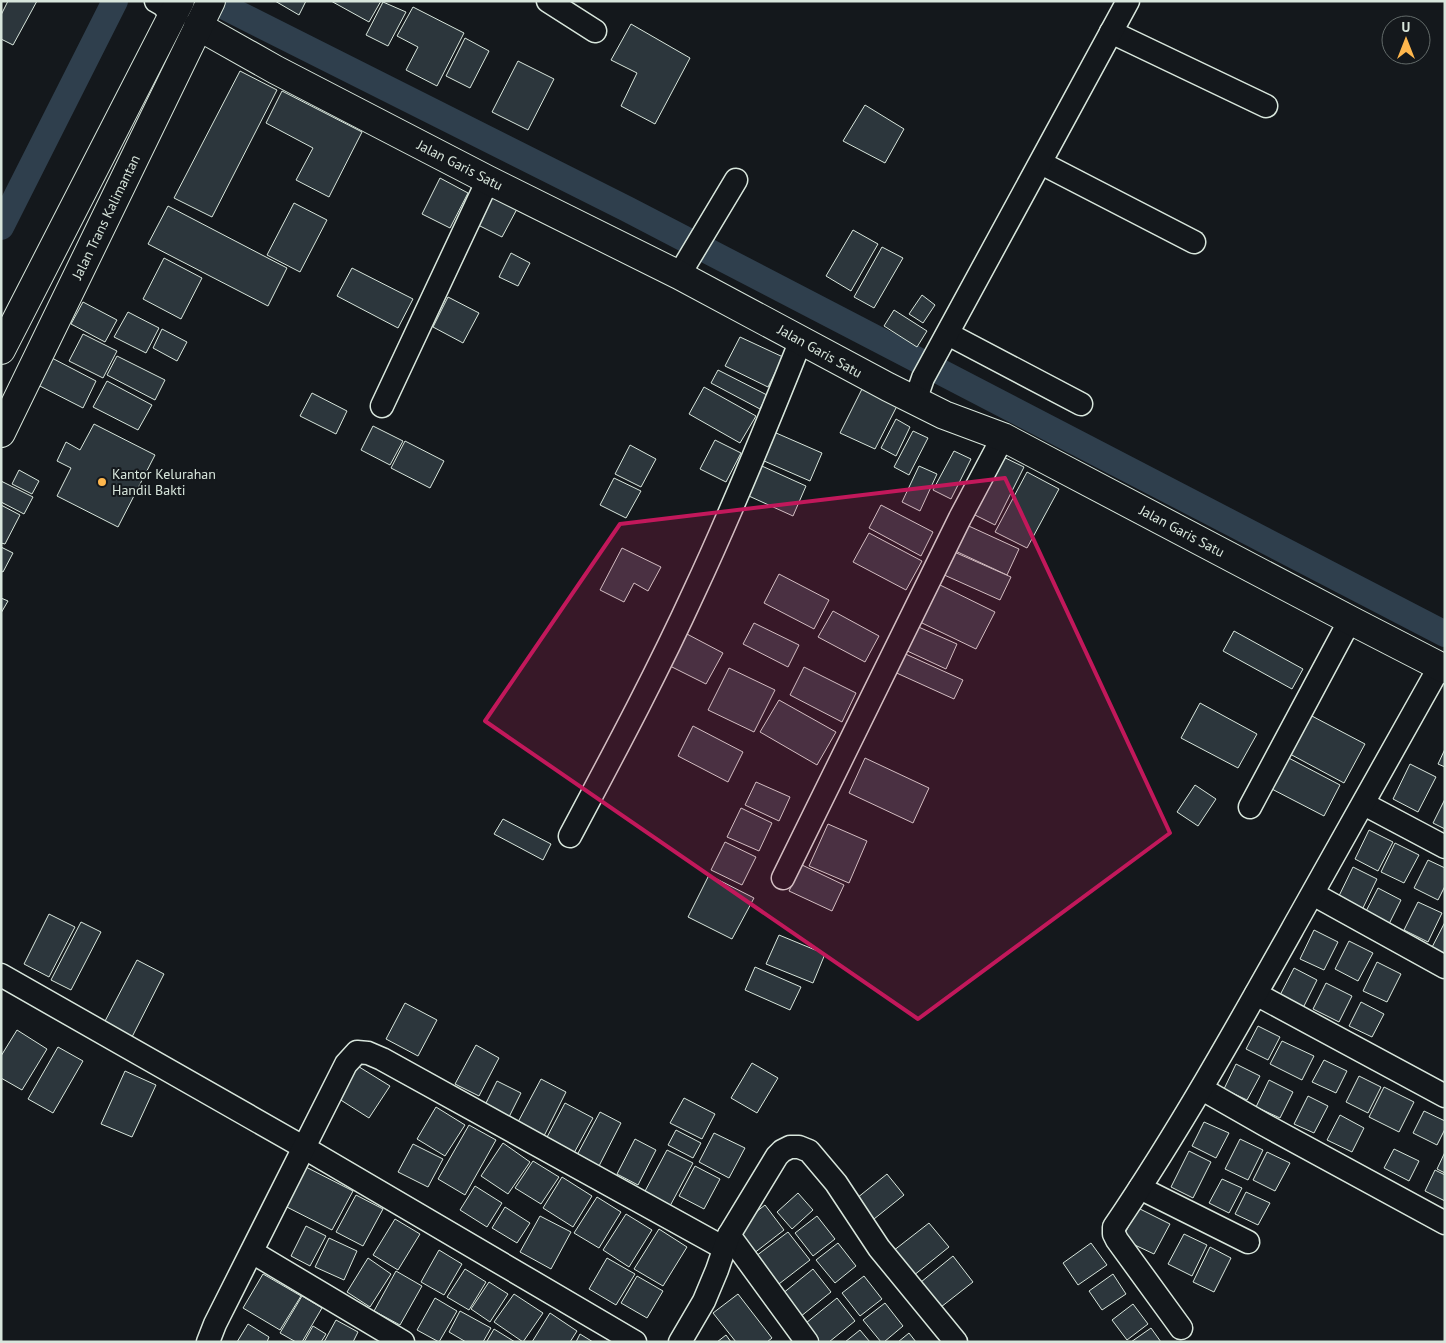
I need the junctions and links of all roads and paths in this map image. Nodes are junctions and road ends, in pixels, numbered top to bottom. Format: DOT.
graph roads {
  1 [pos="548,1"];
  2 [pos="1128,1"];
  3 [pos="170,8"];
  4 [pos="203,17"];
  5 [pos="595,31"];
  6 [pos="1112,32"];
  7 [pos="1266,106"];
  8 [pos="1041,163"];
  9 [pos="488,180"];
  10 [pos="736,180"];
  11 [pos="1194,242"];
  12 [pos="684,266"];
  13 [pos="948,334"];
  14 [pos="801,340"];
  15 [pos="1,350"];
  16 [pos="919,389"];
  17 [pos="1081,404"];
  18 [pos="382,406"];
  19 [pos="1,433"];
  20 [pos="1003,437"];
  21 [pos="1350,620"];
  22 [pos="1442,667"];
  23 [pos="1364,804"];
  24 [pos="1250,807"];
  25 [pos="570,836"];
  26 [pos="1445,847"];
  27 [pos="783,878"];
  28 [pos="1313,894"];
  29 [pos="1445,967"];
  30 [pos="1,975"];
  31 [pos="1256,994"];
  32 [pos="1202,1089"];
  33 [pos="1445,1096"];
  34 [pos="303,1147"];
  35 [pos="1140,1188"];
  36 [pos="1445,1223"];
  37 [pos="726,1242"];
  38 [pos="1248,1242"];
  39 [pos="252,1252"];
  40 [pos="1181,1328"];
  41 [pos="208,1342"];
  42 [pos="403,1342"];
  43 [pos="635,1342"];
  44 [pos="680,1342"];
  45 [pos="807,1342"];
  46 [pos="956,1342"];
  1 -- 5 [label="street"];
  2 -- 6 [label="street"];
  3 -- 15 [label="main road"];
  4 -- 9 [label="main road, Jalan Garis Satu"];
  4 -- 19 [label="main road, Jalan Trans Kalimantan"];
  6 -- 7 [label="street"];
  6 -- 8 [label="street"];
  8 -- 11 [label="street"];
  8 -- 13 [label="street"];
  9 -- 12 [label="main road, Jalan Garis Satu"];
  9 -- 18 [label="street"];
  10 -- 12 [label="street"];
  12 -- 14 [label="main road, Jalan Garis Satu"];
  13 -- 16 [label="street"];
  13 -- 17 [label="street"];
  14 -- 16 [label="main road, Jalan Garis Satu"];
  14 -- 25 [label="street"];
  16 -- 20 [label="main road, Jalan Garis Satu"];
  20 -- 21 [label="main road, Jalan Garis Satu"];
  20 -- 27 [label="street"];
  21 -- 22 [label="main road, Jalan Garis Satu"];
  21 -- 24 [label="street"];
  22 -- 23 [label="street"];
  23 -- 26 [label="street"];
  23 -- 28 [label="street"];
  28 -- 29 [label="street"];
  28 -- 31 [label="street"];
  30 -- 34 [label="street"];
  31 -- 32 [label="street"];
  31 -- 33 [label="street"];
  32 -- 35 [label="street"];
  32 -- 36 [label="street"];
  34 -- 37 [label="street"];
  34 -- 39 [label="street"];
  34 -- 43 [label="street"];
  35 -- 38 [label="street"];
  35 -- 40 [label="street"];
  37 -- 44 [label="street"];
  37 -- 45 [label="street"];
  37 -- 46 [label="street"];
  39 -- 41 [label="street"];
  39 -- 42 [label="street"];
}
